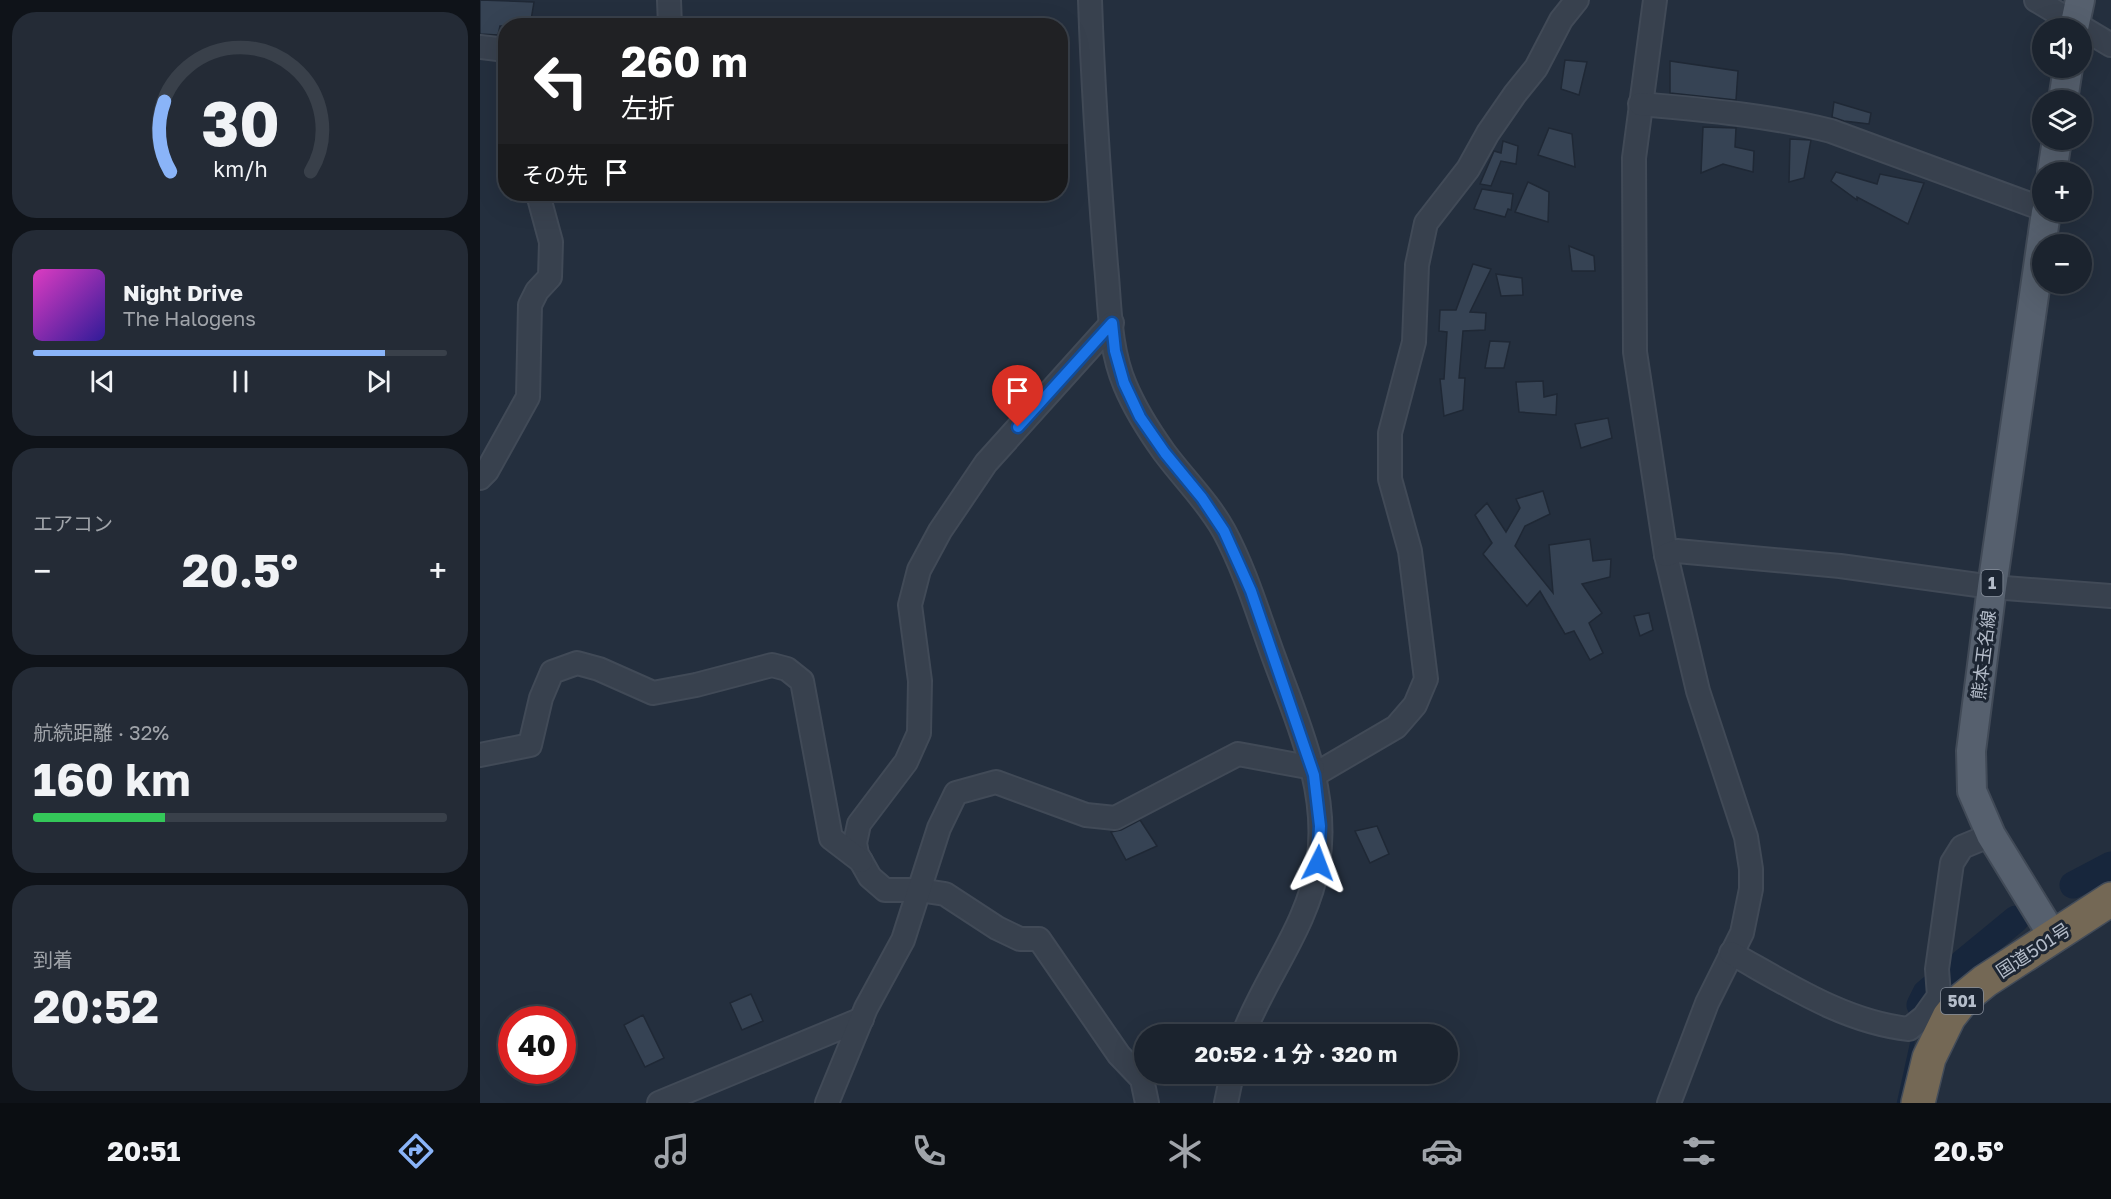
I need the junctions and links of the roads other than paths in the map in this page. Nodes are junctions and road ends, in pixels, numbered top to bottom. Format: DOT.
graph roads {
  1 [pos="669,0"];
  2 [pos="1090,0"];
  3 [pos="1577,0"];
  4 [pos="1655,0"];
  5 [pos="2036,0"];
  6 [pos="2076,17"];
  7 [pos="669,18"];
  8 [pos="2111,45"];
  9 [pos="480,47"];
  10 [pos="498,49"];
  11 [pos="1640,104"];
  12 [pos="540,201"];
  13 [pos="2032,205"];
  14 [pos="2043,222"];
  15 [pos="1112,323"];
  16 [pos="480,478"];
  17 [pos="1666,555"];
  18 [pos="1992,586"];
  19 [pos="2111,596"];
  20 [pos="480,755"];
  21 [pos="1314,771"];
  22 [pos="1991,836"];
  23 [pos="861,861"];
  24 [pos="919,890"];
  25 [pos="2111,899"];
  26 [pos="2053,936"];
  27 [pos="1731,953"];
  28 [pos="862,1019"];
  29 [pos="1247,1024"];
  30 [pos="1230,1084"];
  31 [pos="659,1103"];
  32 [pos="827,1103"];
  33 [pos="1147,1103"];
  34 [pos="1226,1103"];
  35 [pos="1669,1103"];
  36 [pos="1918,1103"];
  1 -- 7 [label="street"];
  2 -- 15 [label="street"];
  3 -- 21 [label="street"];
  4 -- 11 [label="street"];
  5 -- 6 [label="street"];
  6 -- 8 [label="street"];
  9 -- 10 [label="street"];
  11 -- 13 [label="street"];
  11 -- 17 [label="street"];
  12 -- 16 [label="street"];
  14 -- 18 [label="main road, 熊本玉名線 / 1"];
  15 -- 21 [label="street"];
  15 -- 23 [label="street"];
  17 -- 18 [label="street"];
  17 -- 27 [label="street"];
  18 -- 19 [label="street"];
  18 -- 22 [label="main road, 熊本玉名線 / 1"];
  20 -- 23 [label="street"];
  21 -- 24 [label="street"];
  21 -- 29 [label="street"];
  22 -- 26 [label="main road, 熊本玉名線 / 1"];
  22 -- 27 [label="street"];
  23 -- 24 [label="street"];
  24 -- 28 [label="street"];
  24 -- 33 [label="street"];
  25 -- 26 [label="highway, 国道501号 / 501"];
  26 -- 36 [label="highway, 国道501号 / 501"];
  27 -- 35 [label="street"];
  28 -- 31 [label="street"];
  28 -- 32 [label="street"];
  30 -- 34 [label="street"];
}
